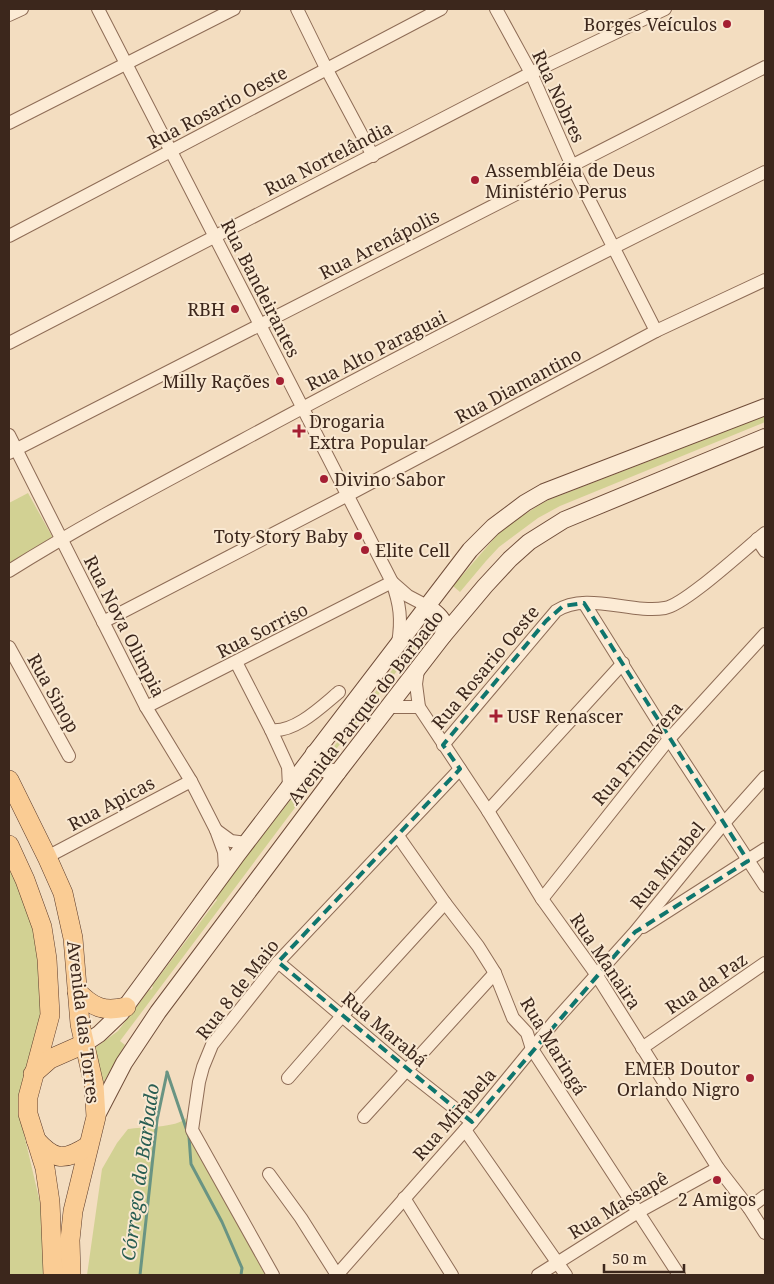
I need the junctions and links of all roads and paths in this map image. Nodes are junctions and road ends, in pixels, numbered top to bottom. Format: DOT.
graph roads {
  1 [pos="22,9"];
  2 [pos="98,9"];
  3 [pos="234,9"];
  4 [pos="297,9"];
  5 [pos="441,9"];
  6 [pos="496,9"];
  7 [pos="665,9"];
  8 [pos="9,15"];
  9 [pos="126,62"];
  10 [pos="765,67"];
  11 [pos="326,68"];
  12 [pos="530,73"];
  13 [pos="9,123"];
  14 [pos="172,151"];
  15 [pos="373,156"];
  16 [pos="572,166"];
  17 [pos="765,172"];
  18 [pos="10,232"];
  19 [pos="215,236"];
  20 [pos="614,247"];
  21 [pos="765,280"];
  22 [pos="260,324"];
  23 [pos="656,331"];
  24 [pos="9,343"];
  25 [pos="303,407"];
  26 [pos="765,407"];
  27 [pos="9,435"];
  28 [pos="765,437"];
  29 [pos="12,451"];
  30 [pos="348,495"];
  31 [pos="761,536"];
  32 [pos="61,538"];
  33 [pos="765,551"];
  34 [pos="9,571"];
  35 [pos="392,582"];
  36 [pos="584,603"];
  37 [pos="428,606"];
  38 [pos="103,622"];
  39 [pos="765,634"];
  40 [pos="443,636"];
  41 [pos="397,646"];
  42 [pos="9,647"];
  43 [pos="236,662"];
  44 [pos="623,663"];
  45 [pos="418,670"];
  46 [pos="339,692"];
  47 [pos="146,707"];
  48 [pos="389,707"];
  49 [pos="419,707"];
  50 [pos="271,730"];
  51 [pos="669,739"];
  52 [pos="443,745"];
  53 [pos="282,751"];
  54 [pos="69,756"];
  55 [pos="311,757"];
  56 [pos="460,769"];
  57 [pos="338,772"];
  58 [pos="765,777"];
  59 [pos="9,780"];
  60 [pos="191,781"];
  61 [pos="289,787"];
  62 [pos="488,811"];
  63 [pos="724,823"];
  64 [pos="216,830"];
  65 [pos="398,836"];
  66 [pos="246,843"];
  67 [pos="9,845"];
  68 [pos="765,849"];
  69 [pos="47,857"];
  70 [pos="748,861"];
  71 [pos="225,871"];
  72 [pos="765,886"];
  73 [pos="542,899"];
  74 [pos="446,903"];
  75 [pos="635,932"];
  76 [pos="278,962"];
  77 [pos="765,963"];
  78 [pos="495,973"];
  79 [pos="596,974"];
  80 [pos="77,991"];
  81 [pos="126,1006"];
  82 [pos="342,1016"];
  83 [pos="84,1044"];
  84 [pos="642,1048"];
  85 [pos="532,1049"];
  86 [pos="406,1070"];
  87 [pos="33,1074"];
  88 [pos="288,1078"];
  89 [pos="364,1116"];
  90 [pos="96,1117"];
  91 [pos="468,1126"];
  92 [pos="35,1139"];
  93 [pos="88,1146"];
  94 [pos="718,1168"];
  95 [pos="269,1174"];
  96 [pos="765,1196"];
  97 [pos="404,1198"];
  98 [pos="749,1208"];
  99 [pos="638,1212"];
  100 [pos="765,1233"];
  101 [pos="557,1262"];
  102 [pos="53,1275"];
  103 [pos="71,1275"];
  104 [pos="273,1275"];
  105 [pos="337,1275"];
  106 [pos="452,1275"];
  107 [pos="538,1275"];
  108 [pos="566,1275"];
  109 [pos="679,1275"];
  1 -- 8 [label="street"];
  2 -- 9 [label="street, Rua Bandeirantes"];
  3 -- 9 [label="street"];
  4 -- 11 [label="street"];
  5 -- 11 [label="street, Rua Rosario Oeste"];
  6 -- 12 [label="street, Rua Nobres"];
  7 -- 12 [label="street, Rua Nortelândia"];
  9 -- 13 [label="street"];
  9 -- 14 [label="street, Rua Bandeirantes"];
  10 -- 16 [label="street, Rua Arenápolis"];
  11 -- 14 [label="street, Rua Rosario Oeste"];
  11 -- 15 [label="street"];
  12 -- 15 [label="street, Rua Nortelândia"];
  12 -- 16 [label="street, Rua Nobres"];
  14 -- 18 [label="street, Rua Rosario Oeste"];
  14 -- 19 [label="street, Rua Bandeirantes"];
  15 -- 19 [label="street, Rua Nortelândia"];
  16 -- 20 [label="street, Rua Nobres"];
  16 -- 22 [label="street, Rua Arenápolis"];
  17 -- 20 [label="street, Rua Alto Paraguai"];
  19 -- 22 [label="street, Rua Bandeirantes"];
  19 -- 24 [label="street, Rua Nortelândia"];
  20 -- 23 [label="street, Rua Nobres"];
  20 -- 25 [label="street, Rua Alto Paraguai"];
  21 -- 23 [label="street, Rua Diamantino"];
  22 -- 25 [label="street, Rua Bandeirantes"];
  22 -- 29 [label="street, Rua Arenápolis"];
  23 -- 30 [label="street, Rua Diamantino"];
  25 -- 30 [label="street, Rua Bandeirantes"];
  25 -- 32 [label="street, Rua Alto Paraguai"];
  26 -- 37 [label="main road, Avenida Parque do Barbado"];
  27 -- 29 [label="street, Rua Nova Olimpia"];
  28 -- 40 [label="main road, Avenida Parque do Barbado"];
  29 -- 32 [label="street, Rua Nova Olimpia"];
  30 -- 35 [label="street, Rua Bandeirantes"];
  30 -- 38 [label="street, Rua Diamantino"];
  31 -- 33 [label="street"];
  31 -- 36 [label="street, Rua Rosario Oeste"];
  32 -- 34 [label="street, Rua Alto Paraguai"];
  32 -- 38 [label="street, Rua Nova Olimpia"];
  35 -- 37 [label="street, Rua Bandeirantes"];
  35 -- 41 [label="street, Rua Bandeirantes"];
  35 -- 43 [label="street, Rua Sorriso"];
  36 -- 44 [label="street"];
  36 -- 52 [label="street, Rua Rosario Oeste"];
  37 -- 40 [label="main road"];
  37 -- 41 [label="main road, Avenida Parque do Barbado"];
  38 -- 47 [label="street, Rua Nova Olimpia"];
  39 -- 51 [label="street, Rua Primavera"];
  40 -- 45 [label="main road, Avenida Parque do Barbado"];
  41 -- 55 [label="main road, Avenida Parque do Barbado"];
  42 -- 54 [label="street, Rua Sinop"];
  43 -- 47 [label="street, Rua Sorriso"];
  43 -- 50 [label="street"];
  44 -- 51 [label="street"];
  44 -- 62 [label="street"];
  45 -- 48 [label="main road, Avenida Parque do Barbado"];
  45 -- 49 [label="street, Rua Manaira"];
  46 -- 50 [label="street"];
  47 -- 60 [label="street, Rua Nova Olimpia"];
  48 -- 49 [label="street"];
  48 -- 57 [label="main road, Avenida Parque do Barbado"];
  49 -- 52 [label="street, Rua Manaira"];
  50 -- 53 [label="street"];
  51 -- 63 [label="street"];
  51 -- 73 [label="street, Rua Primavera"];
  52 -- 56 [label="street, Rua Manaira"];
  53 -- 55 [label="street"];
  53 -- 61 [label="street"];
  55 -- 57 [label="main road"];
  55 -- 61 [label="main road, Avenida Parque do Barbado"];
  56 -- 62 [label="street, Rua Manaira"];
  56 -- 65 [label="street, Rua 8 de Maio"];
  57 -- 90 [label="main road, Avenida Parque do Barbado"];
  58 -- 63 [label="street, Rua Mirabel"];
  59 -- 69 [label="main road, Avenida das Torres"];
  60 -- 64 [label="street, Rua Nova Olimpia"];
  60 -- 69 [label="street, Rua Apicas"];
  61 -- 66 [label="main road, Avenida Parque do Barbado"];
  62 -- 73 [label="street, Rua Manaira"];
  63 -- 70 [label="street"];
  63 -- 75 [label="street, Rua Mirabel"];
  64 -- 66 [label="street"];
  64 -- 71 [label="street, Rua Nova Olimpia"];
  65 -- 74 [label="street, Rua Maringá"];
  65 -- 76 [label="street, Rua 8 de Maio"];
  66 -- 71 [label="main road, Avenida Parque do Barbado"];
  67 -- 87 [label="main road, Avenida das Torres"];
  68 -- 70 [label="street"];
  69 -- 80 [label="main road, Avenida das Torres"];
  70 -- 72 [label="street"];
  70 -- 75 [label="street"];
  71 -- 81 [label="main road, Avenida Parque do Barbado"];
  73 -- 79 [label="street, Rua Manaira"];
  74 -- 78 [label="street, Rua Maringá"];
  74 -- 82 [label="street"];
  75 -- 79 [label="street, Rua Mirabel"];
  76 -- 82 [label="street, Rua Marabá"];
  76 -- 104 [label="street, Rua 8 de Maio"];
  77 -- 84 [label="street, Rua da Paz"];
  78 -- 85 [label="street, Rua Maringá"];
  78 -- 86 [label="street"];
  79 -- 84 [label="street, Rua Manaira"];
  79 -- 85 [label="street, Rua Mirabela"];
  80 -- 81 [label="main road"];
  80 -- 83 [label="main road, Avenida das Torres"];
  81 -- 83 [label="main road, Avenida Parque do Barbado"];
  82 -- 86 [label="street, Rua Marabá"];
  82 -- 88 [label="street"];
  83 -- 87 [label="main road"];
  83 -- 90 [label="main road, Avenida das Torres"];
  84 -- 94 [label="street, Rua Manaira"];
  85 -- 91 [label="street, Rua Mirabela"];
  85 -- 99 [label="street, Rua Maringá"];
  86 -- 89 [label="street"];
  86 -- 91 [label="street, Rua Marabá"];
  87 -- 92 [label="main road, Avenida das Torres"];
  90 -- 93 [label="main road, Avenida das Torres"];
  91 -- 97 [label="street, Rua Mirabela"];
  91 -- 101 [label="street, Rua Marabá"];
  92 -- 93 [label="main road"];
  92 -- 102 [label="main road, Avenida das Torres"];
  93 -- 103 [label="main road, Avenida das Torres"];
  94 -- 98 [label="street, Rua Manaira"];
  94 -- 99 [label="street, Rua Massapê"];
  95 -- 105 [label="street"];
  96 -- 98 [label="street"];
  97 -- 105 [label="street, Rua Mirabela"];
  97 -- 106 [label="street"];
  98 -- 100 [label="street, Rua Manaira"];
  99 -- 101 [label="street, Rua Massapê"];
  99 -- 109 [label="street, Rua Maringá"];
  101 -- 107 [label="street, Rua Massapê"];
  101 -- 108 [label="street, Rua Marabá"];
}
